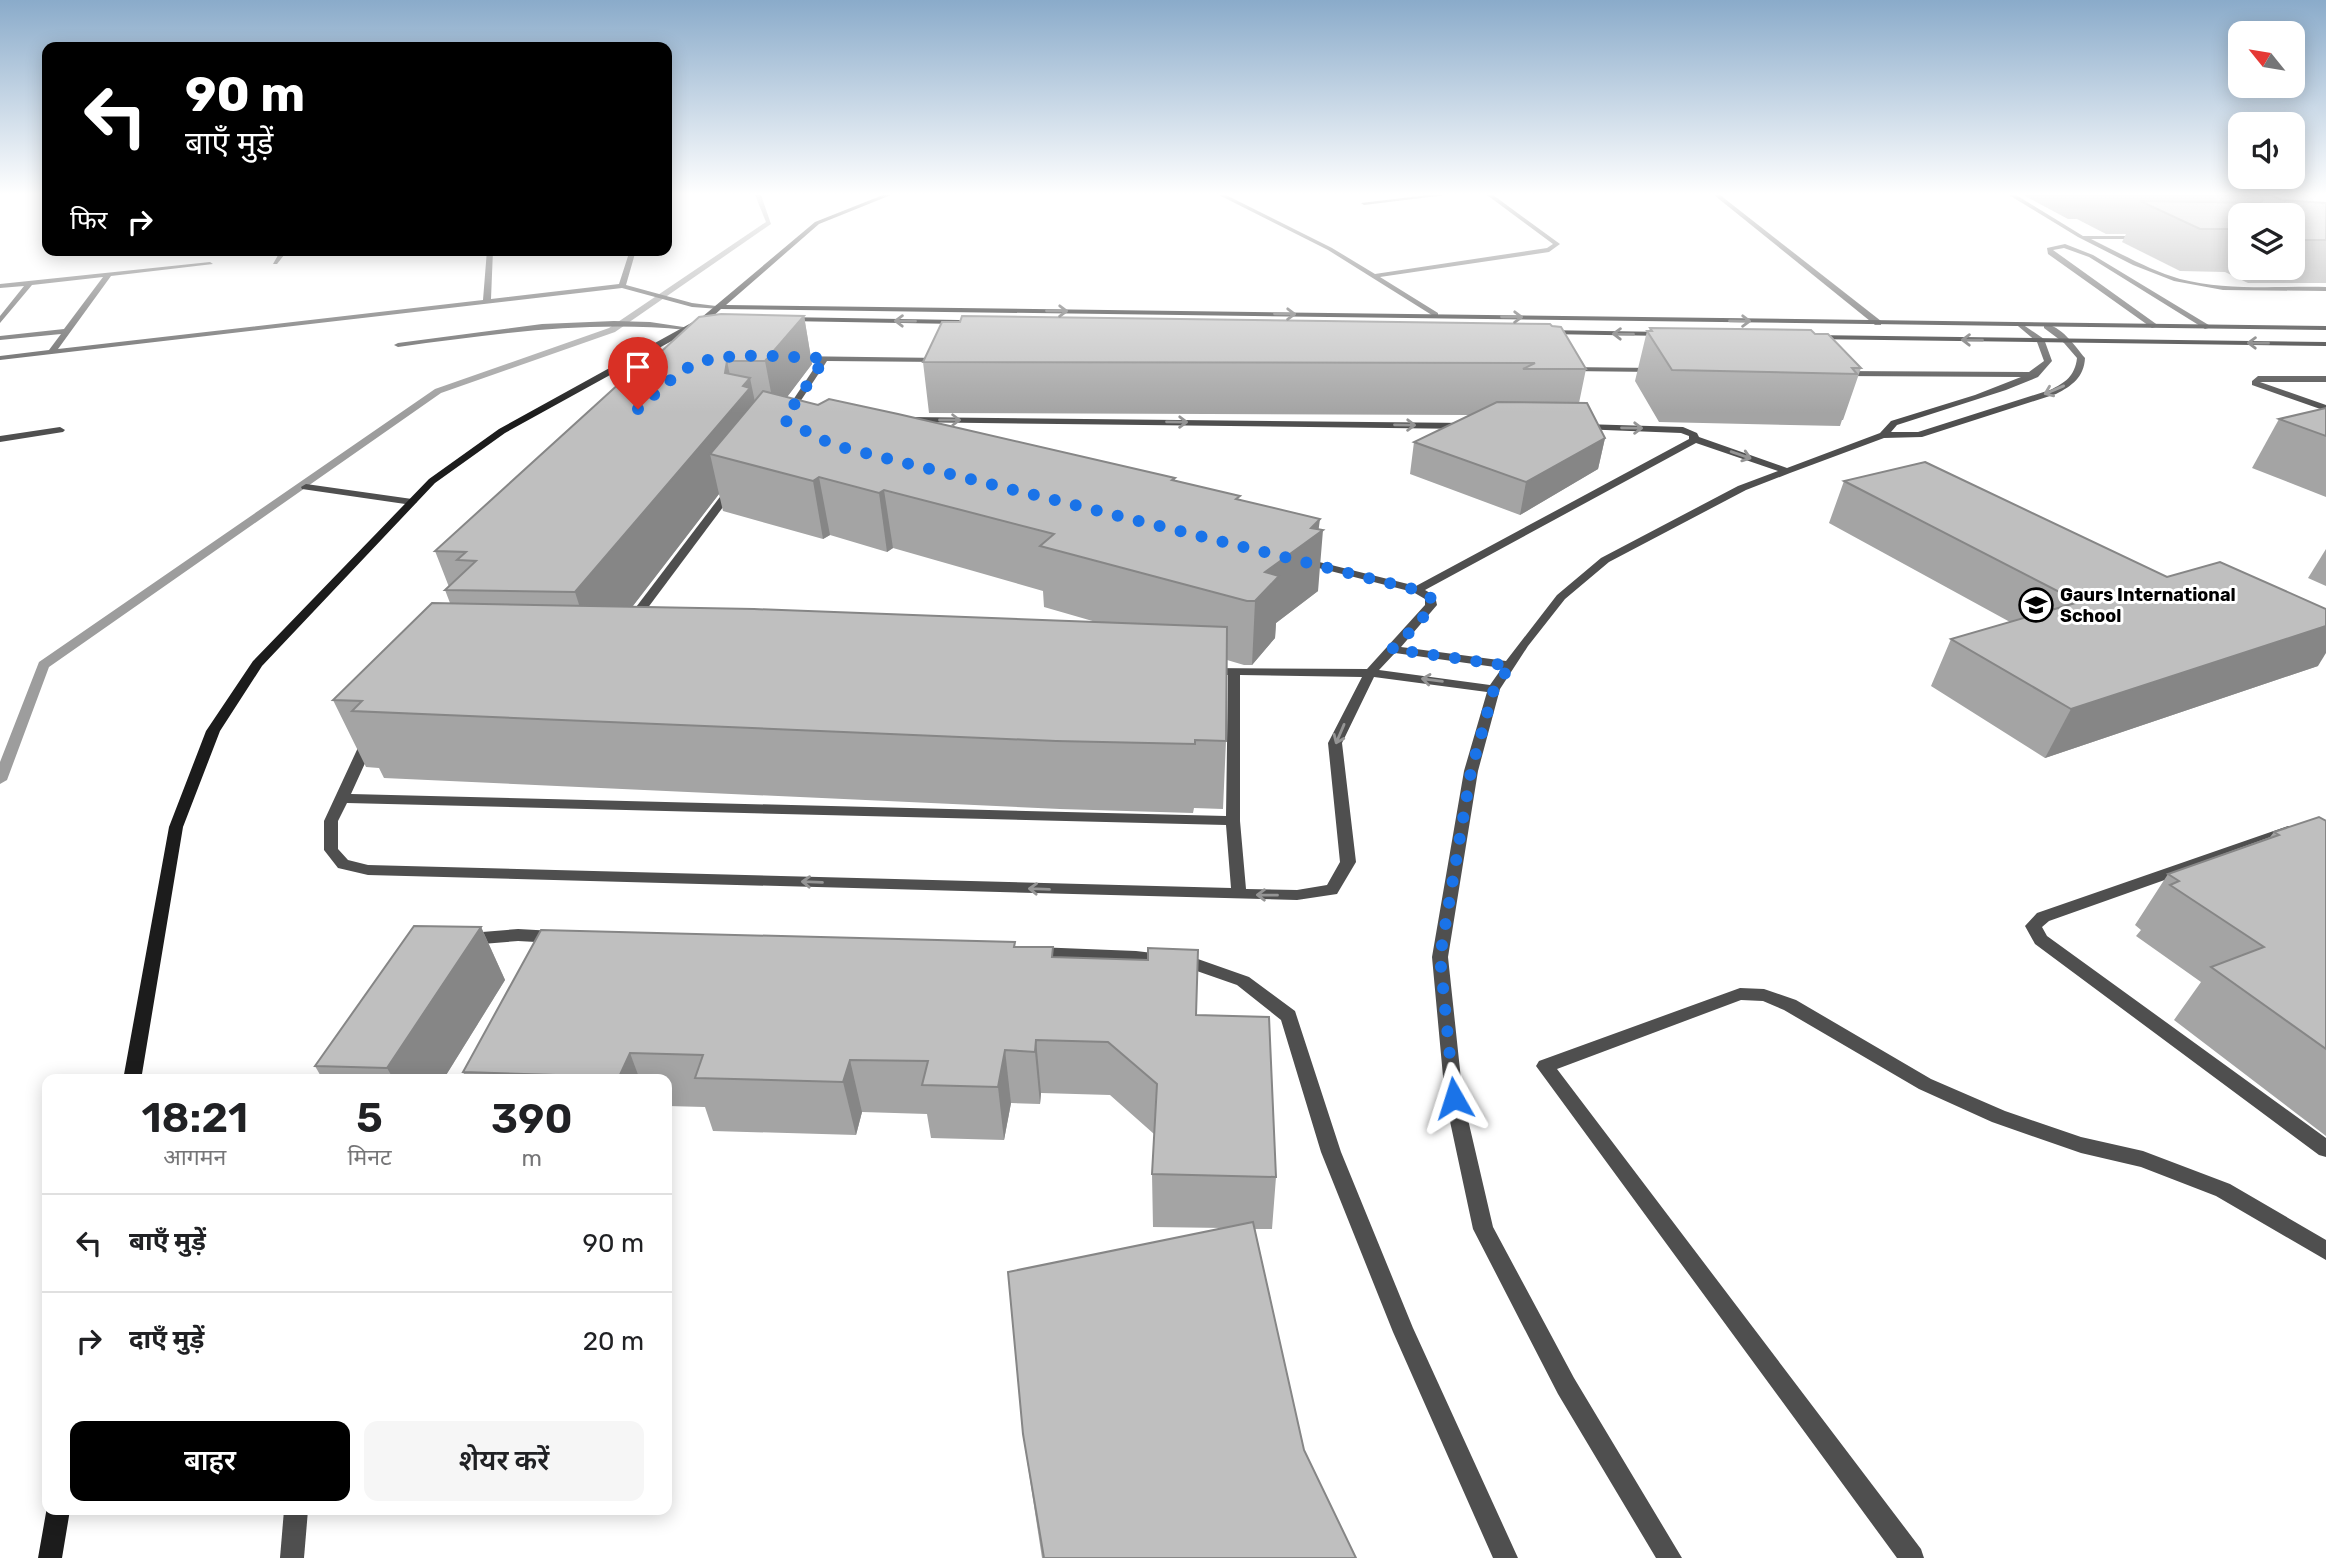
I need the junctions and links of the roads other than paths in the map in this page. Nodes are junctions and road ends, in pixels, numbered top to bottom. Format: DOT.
graph roads {
  1 [pos="173,268"];
  2 [pos="489,268"];
  3 [pos="628,268"];
  4 [pos="768,268"];
  5 [pos="1361,268"];
  6 [pos="1431,268"];
  7 [pos="1808,268"];
  8 [pos="2072,268"];
  9 [pos="2110,268"];
  10 [pos="2146,268"];
  11 [pos="109,274"];
  12 [pos="1375,276"];
  13 [pos="30,283"];
  14 [pos="0,286"];
  15 [pos="622,286"];
  16 [pos="2326,289"];
  17 [pos="487,300"];
  18 [pos="719,313"];
  19 [pos="1434,315"];
  20 [pos="782,319"];
  21 [pos="0,321"];
  22 [pos="964,322"];
  23 [pos="1878,323"];
  24 [pos="2022,326"];
  25 [pos="2047,326"];
  26 [pos="2155,326"];
  27 [pos="2208,327"];
  28 [pos="686,328"];
  29 [pos="2326,328"];
  30 [pos="68,331"];
  31 [pos="1537,332"];
  32 [pos="1677,335"];
  33 [pos="1803,337"];
  34 [pos="0,338"];
  35 [pos="2041,341"];
  36 [pos="2067,341"];
  37 [pos="2326,344"];
  38 [pos="398,345"];
  39 [pos="52,351"];
  40 [pos="0,358"];
  41 [pos="784,358"];
  42 [pos="825,358"];
  43 [pos="951,360"];
  44 [pos="1552,369"];
  45 [pos="1664,370"];
  46 [pos="1832,372"];
  47 [pos="2035,375"];
  48 [pos="2326,379"];
  49 [pos="2326,408"];
  50 [pos="893,420"];
  51 [pos="797,423"];
  52 [pos="1479,426"];
  53 [pos="1571,427"];
  54 [pos="60,430"];
  55 [pos="1883,435"];
  56 [pos="0,439"];
  57 [pos="1694,439"];
  58 [pos="1787,471"];
  59 [pos="742,475"];
  60 [pos="306,487"];
  61 [pos="412,502"];
  62 [pos="1295,559"];
  63 [pos="1417,590"];
  64 [pos="626,629"];
  65 [pos="1392,649"];
  66 [pos="1510,666"];
  67 [pos="1196,671"];
  68 [pos="1234,671"];
  69 [pos="1370,673"];
  70 [pos="1494,689"];
  71 [pos="375,726"];
  72 [pos="340,798"];
  73 [pos="1233,821"];
  74 [pos="2326,835"];
  75 [pos="1238,894"];
  76 [pos="573,937"];
  77 [pos="447,944"];
  78 [pos="1012,953"];
  79 [pos="133,1074"];
  80 [pos="2326,1149"];
  81 [pos="2326,1251"];
  82 [pos="57,1515"];
  83 [pos="296,1515"];
  84 [pos="50,1558"];
  85 [pos="292,1558"];
  86 [pos="1506,1558"];
  87 [pos="1670,1558"];
  88 [pos="1912,1558"];
  1 -- 11 [label="street"];
  2 -- 17 [label="street"];
  3 -- 15 [label="street"];
  4 -- 18 [label="street"];
  5 -- 12 [label="street"];
  6 -- 12 [label="street"];
  7 -- 23 [label="street"];
  8 -- 26 [label="street"];
  9 -- 27 [label="street"];
  10 -- 16 [label="street"];
  11 -- 13 [label="street"];
  11 -- 30 [label="street"];
  12 -- 19 [label="street"];
  13 -- 14 [label="street"];
  13 -- 21 [label="street"];
  15 -- 17 [label="street"];
  15 -- 18 [label="street"];
  17 -- 39 [label="street"];
  18 -- 19 [label="street, one-way"];
  18 -- 28 [label="street"];
  19 -- 23 [label="street, one-way"];
  22 -- 20 [label="street, one-way"];
  23 -- 24 [label="street"];
  24 -- 25 [label="street"];
  24 -- 35 [label="street"];
  25 -- 26 [label="street"];
  25 -- 36 [label="street"];
  26 -- 27 [label="street"];
  27 -- 29 [label="street"];
  28 -- 38 [label="street"];
  28 -- 61 [label="street"];
  30 -- 34 [label="street"];
  30 -- 39 [label="street"];
  32 -- 31 [label="street, one-way"];
  35 -- 33 [label="street, one-way"];
  35 -- 36 [label="street"];
  35 -- 47 [label="street"];
  37 -- 36 [label="street, one-way"];
  36 -- 55 [label="street, one-way"];
  39 -- 40 [label="street"];
  41 -- 42 [label="street"];
  42 -- 43 [label="street"];
  42 -- 51 [label="street"];
  44 -- 45 [label="street"];
  46 -- 47 [label="street"];
  47 -- 55 [label="street"];
  48 -- 49 [label="street"];
  50 -- 52 [label="street, one-way"];
  53 -- 57 [label="street, one-way"];
  54 -- 56 [label="street"];
  55 -- 58 [label="street"];
  57 -- 58 [label="street, one-way"];
  57 -- 63 [label="street"];
  58 -- 66 [label="street"];
  59 -- 64 [label="street"];
  60 -- 61 [label="street"];
  61 -- 79 [label="street"];
  62 -- 63 [label="street"];
  63 -- 65 [label="street"];
  65 -- 66 [label="street"];
  65 -- 69 [label="street"];
  66 -- 70 [label="street"];
  67 -- 68 [label="street"];
  68 -- 69 [label="street"];
  68 -- 73 [label="street"];
  70 -- 69 [label="street, one-way"];
  69 -- 75 [label="street, one-way"];
  70 -- 87 [label="street"];
  71 -- 72 [label="street"];
  72 -- 73 [label="street"];
  75 -- 72 [label="street, one-way"];
  73 -- 75 [label="street"];
  74 -- 80 [label="street"];
  76 -- 77 [label="street"];
  78 -- 86 [label="street"];
  81 -- 88 [label="street"];
  82 -- 84 [label="street"];
  83 -- 85 [label="street"];
}
